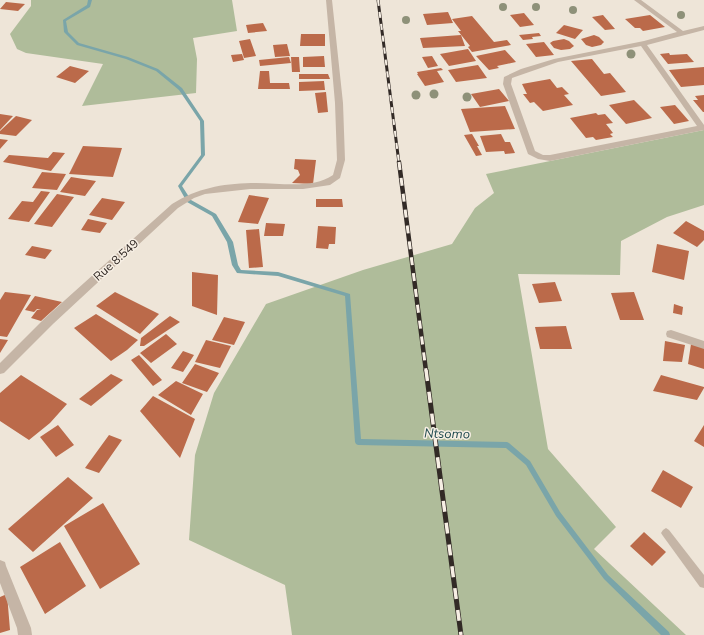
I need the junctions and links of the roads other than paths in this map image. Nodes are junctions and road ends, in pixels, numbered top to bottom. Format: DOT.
graph roads {
  1 [pos="329,0"];
  2 [pos="637,0"];
  3 [pos="704,28"];
  4 [pos="682,33"];
  5 [pos="642,43"];
  6 [pos="703,128"];
  7 [pos="671,334"];
  8 [pos="704,345"];
  9 [pos="0,370"];
  10 [pos="666,533"];
  11 [pos="0,566"];
  12 [pos="3,580"];
  13 [pos="704,583"];
  14 [pos="25,635"];
  1 -- 9 [label="street, Rue 8.549"];
  2 -- 4 [label="street"];
  3 -- 4 [label="street"];
  4 -- 5 [label="street"];
  5 -- 6 [label="street"];
  5 -- 6 [label="street"];
  7 -- 8 [label="street"];
  10 -- 13 [label="lane"];
  11 -- 12 [label="street"];
  12 -- 14 [label="street"];
}
